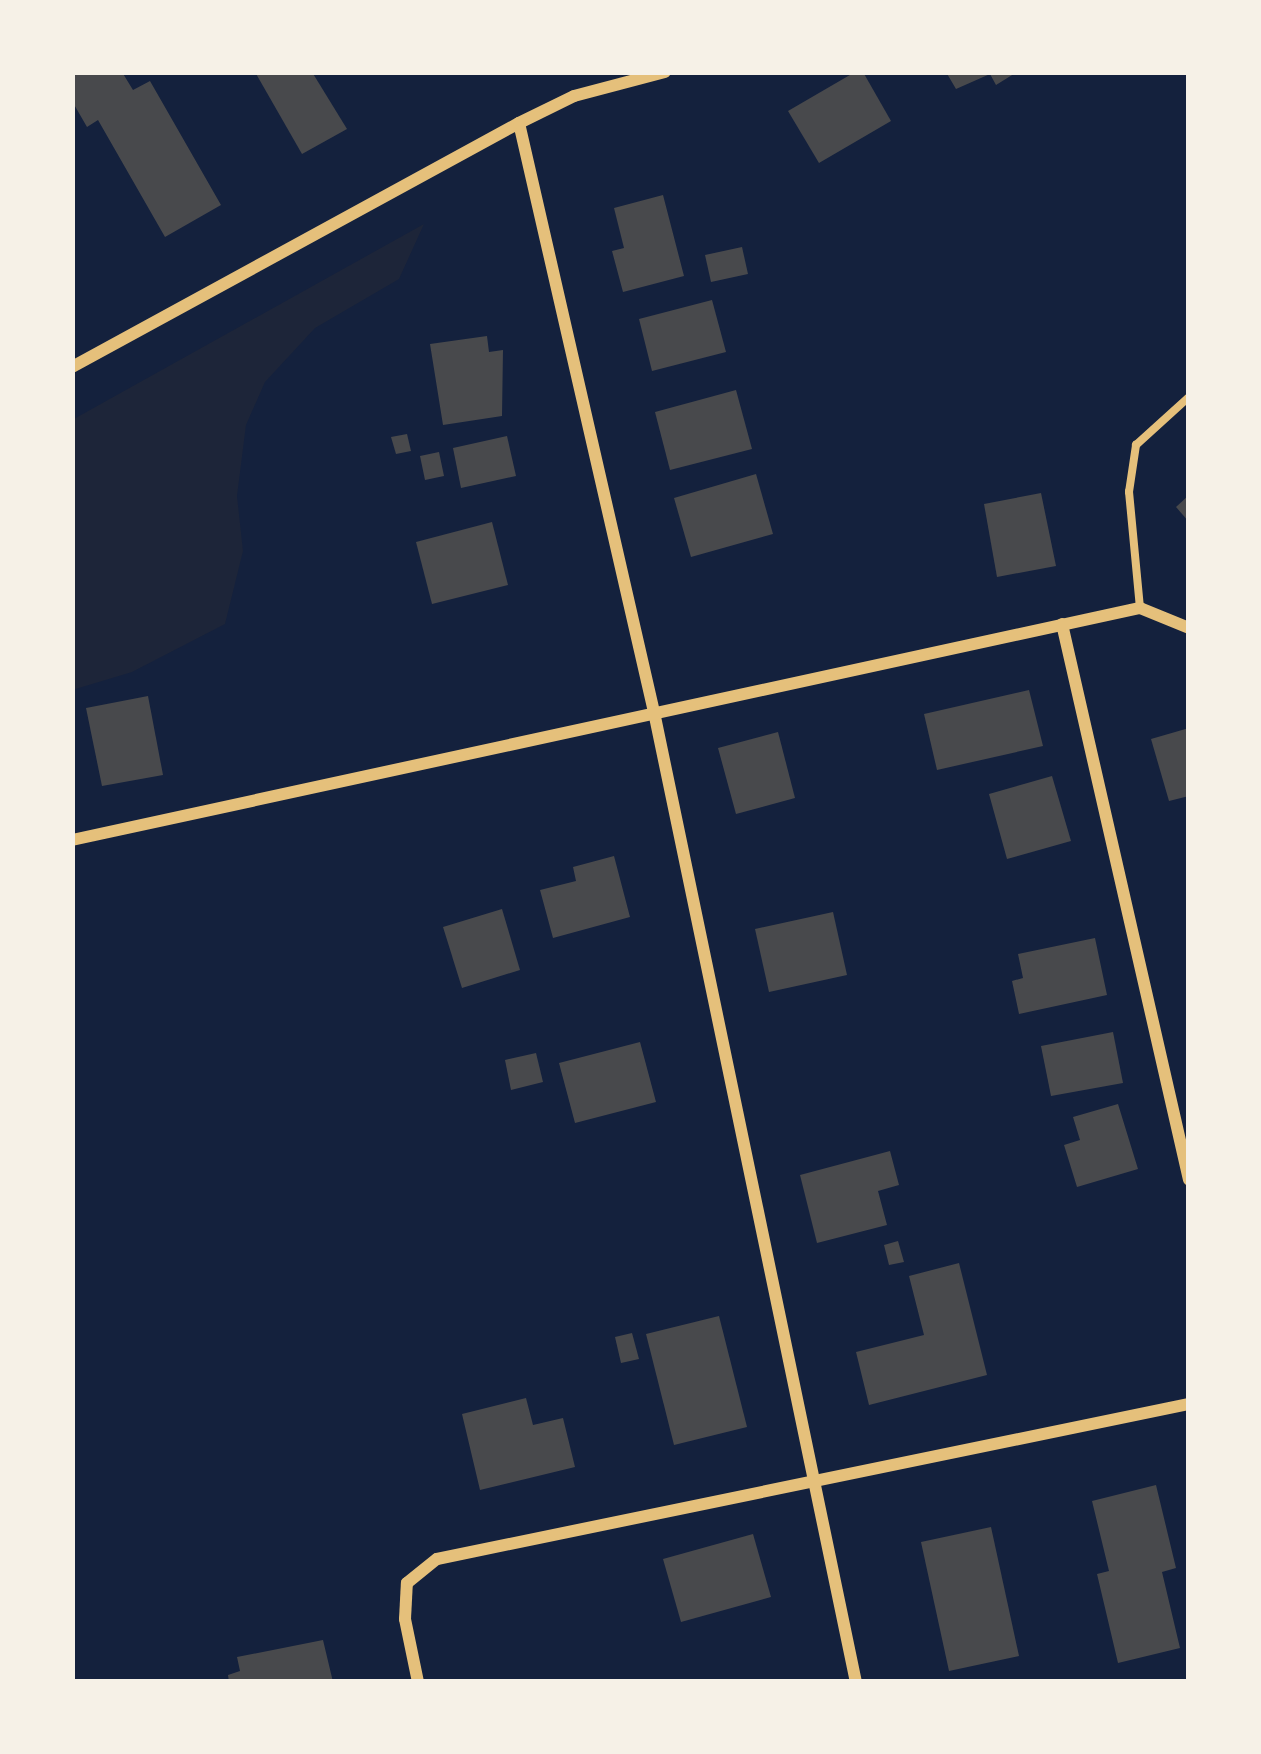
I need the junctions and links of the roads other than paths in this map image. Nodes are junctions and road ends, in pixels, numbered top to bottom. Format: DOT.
graph roads {
  1 [pos="665,72"];
  2 [pos="519,123"];
  3 [pos="72,367"];
  4 [pos="1189,397"];
  5 [pos="1140,608"];
  6 [pos="1062,624"];
  7 [pos="1189,628"];
  8 [pos="654,712"];
  9 [pos="72,840"];
  10 [pos="1189,1180"];
  11 [pos="1189,1404"];
  12 [pos="814,1486"];
  13 [pos="418,1682"];
  14 [pos="856,1682"];
  1 -- 2 [label="street"];
  2 -- 3 [label="street"];
  2 -- 8 [label="street"];
  4 -- 5 [label="lane"];
  5 -- 6 [label="street"];
  5 -- 7 [label="street"];
  6 -- 8 [label="street"];
  6 -- 10 [label="street"];
  8 -- 9 [label="street"];
  8 -- 12 [label="street"];
  11 -- 12 [label="street"];
  12 -- 13 [label="street"];
  12 -- 14 [label="street"];
}
